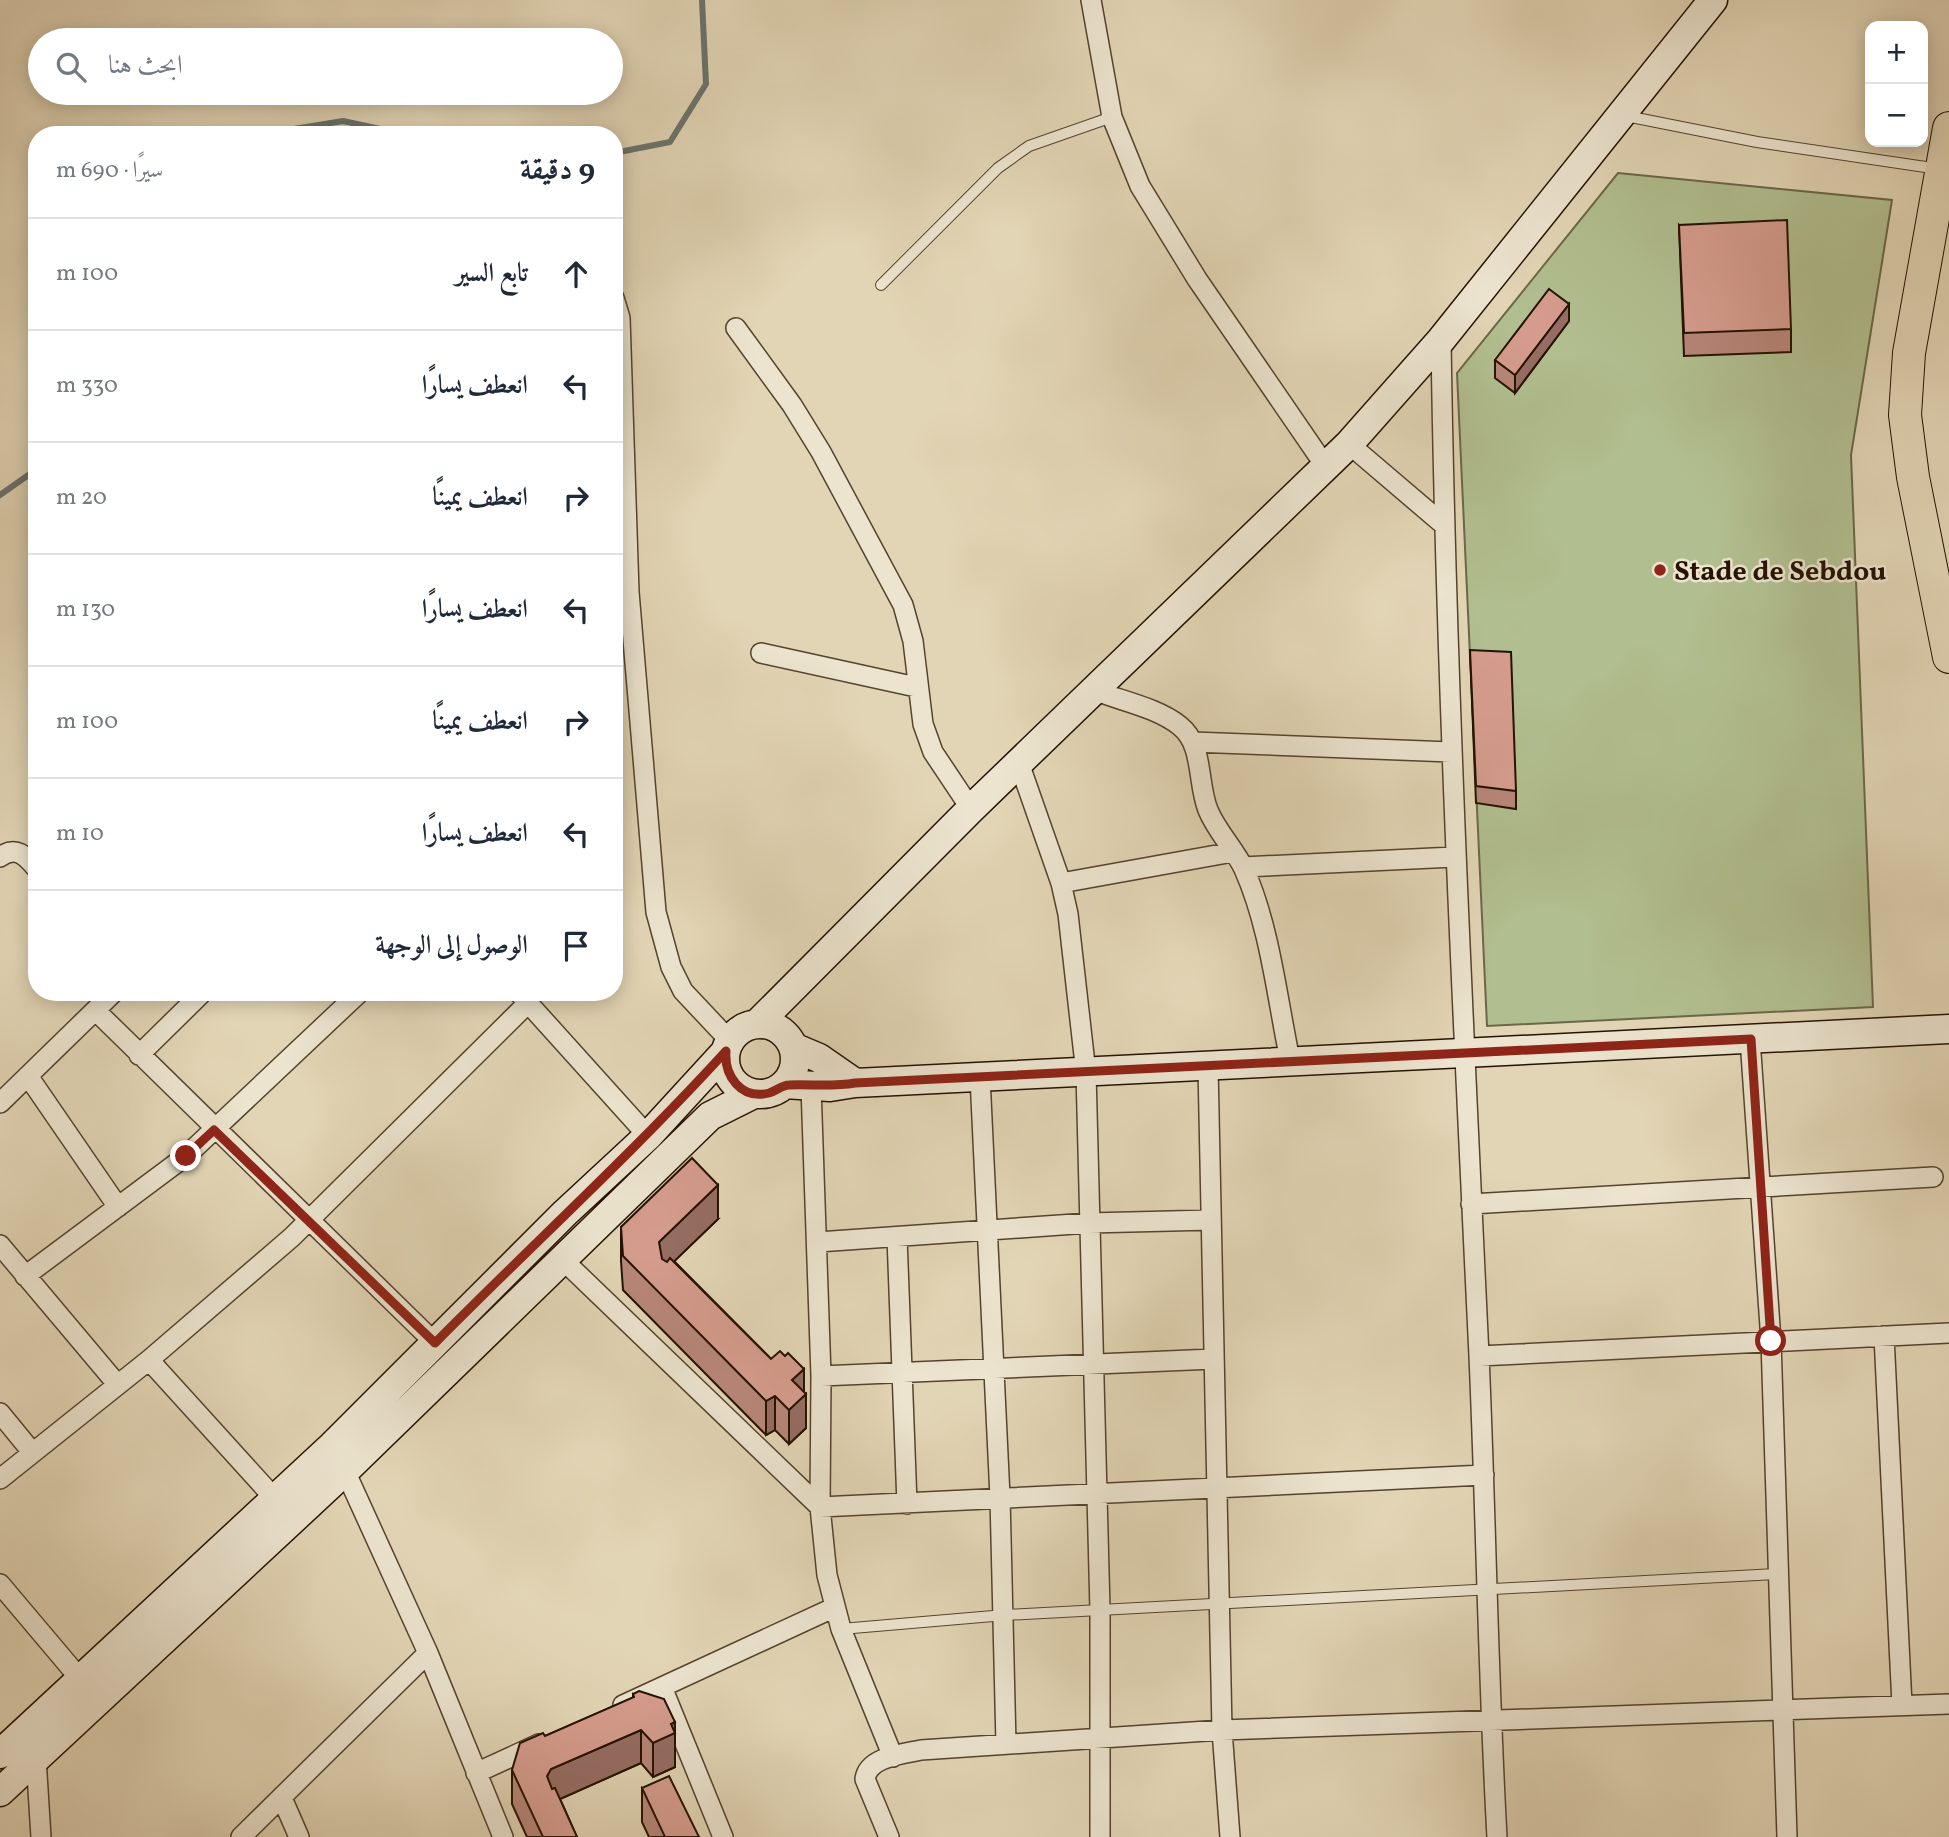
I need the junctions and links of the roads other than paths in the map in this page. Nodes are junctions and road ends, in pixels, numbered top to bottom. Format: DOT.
graph roads {
  1 [pos="1091,0"];
  2 [pos="1713,0"];
  3 [pos="1622,115"];
  4 [pos="1112,117"];
  5 [pos="1949,128"];
  6 [pos="1946,169"];
  7 [pos="881,285"];
  8 [pos="736,328"];
  9 [pos="1441,340"];
  10 [pos="623,409"];
  11 [pos="1349,444"];
  12 [pos="1326,467"];
  13 [pos="1444,525"];
  14 [pos="761,653"];
  15 [pos="1949,657"];
  16 [pos="916,687"];
  17 [pos="1096,691"];
  18 [pos="1193,742"];
  19 [pos="1451,752"];
  20 [pos="1020,766"];
  21 [pos="971,809"];
  22 [pos="0,857"];
  23 [pos="1454,857"];
  24 [pos="1238,859"];
  25 [pos="28,860"];
  26 [pos="1061,883"];
  27 [pos="791,987"];
  28 [pos="105,1001"];
  29 [pos="193,1001"];
  30 [pos="350,1001"];
  31 [pos="520,1001"];
  32 [pos="529,1001"];
  33 [pos="96,1011"];
  34 [pos="757,1024"];
  35 [pos="1949,1029"];
  36 [pos="1751,1039"];
  37 [pos="790,1042"];
  38 [pos="728,1046"];
  39 [pos="1465,1051"];
  40 [pos="139,1055"];
  41 [pos="1290,1060"];
  42 [pos="1208,1066"];
  43 [pos="1086,1073"];
  44 [pos="28,1076"];
  45 [pos="980,1077"];
  46 [pos="855,1083"];
  47 [pos="798,1086"];
  48 [pos="754,1094"];
  49 [pos="3,1095"];
  50 [pos="214,1130"];
  51 [pos="649,1136"];
  52 [pos="1933,1177"];
  53 [pos="1759,1187"];
  54 [pos="1471,1204"];
  55 [pos="118,1207"];
  56 [pos="310,1219"];
  57 [pos="1211,1220"];
  58 [pos="1089,1223"];
  59 [pos="987,1230"];
  60 [pos="897,1237"];
  61 [pos="818,1242"];
  62 [pos="0,1245"];
  63 [pos="563,1259"];
  64 [pos="25,1276"];
  65 [pos="1949,1333"];
  66 [pos="1884,1336"];
  67 [pos="1771,1341"];
  68 [pos="435,1343"];
  69 [pos="1479,1356"];
  70 [pos="1213,1359"];
  71 [pos="149,1360"];
  72 [pos="1093,1363"];
  73 [pos="994,1368"];
  74 [pos="900,1372"];
  75 [pos="821,1376"];
  76 [pos="117,1384"];
  77 [pos="0,1413"];
  78 [pos="333,1445"];
  79 [pos="32,1452"];
  80 [pos="345,1471"];
  81 [pos="1484,1475"];
  82 [pos="0,1479"];
  83 [pos="1217,1487"];
  84 [pos="1096,1492"];
  85 [pos="1000,1497"];
  86 [pos="276,1500"];
  87 [pos="907,1504"];
  88 [pos="820,1507"];
  89 [pos="1776,1574"];
  90 [pos="0,1584"];
  91 [pos="1485,1590"];
  92 [pos="1219,1605"];
  93 [pos="833,1608"];
  94 [pos="1100,1610"];
  95 [pos="1004,1615"];
  96 [pos="841,1629"];
  97 [pos="428,1653"];
  98 [pos="79,1678"];
  99 [pos="662,1687"];
  100 [pos="98,1702"];
  101 [pos="1949,1703"];
  102 [pos="1902,1705"];
  103 [pos="1783,1709"];
  104 [pos="600,1716"];
  105 [pos="1490,1719"];
  106 [pos="1222,1730"];
  107 [pos="563,1733"];
  108 [pos="1101,1736"];
  109 [pos="1006,1744"];
  110 [pos="0,1754"];
  111 [pos="893,1757"];
  112 [pos="36,1758"];
  113 [pos="476,1773"];
  114 [pos="0,1792"];
  115 [pos="282,1798"];
  116 [pos="41,1837"];
  117 [pos="241,1837"];
  118 [pos="299,1837"];
  119 [pos="503,1837"];
  120 [pos="723,1837"];
  121 [pos="889,1837"];
  122 [pos="1100,1837"];
  123 [pos="1230,1837"];
  124 [pos="1497,1837"];
  125 [pos="1787,1837"];
  1 -- 4 [label="street"];
  2 -- 3 [label="main road"];
  3 -- 6 [label="lane"];
  3 -- 9 [label="main road"];
  4 -- 7 [label="lane"];
  4 -- 12 [label="street"];
  5 -- 6 [label="main road"];
  6 -- 15 [label="main road"];
  8 -- 16 [label="street"];
  9 -- 11 [label="main road"];
  9 -- 13 [label="street"];
  10 -- 38 [label="street"];
  11 -- 12 [label="main road"];
  11 -- 13 [label="street"];
  12 -- 17 [label="main road"];
  13 -- 19 [label="street"];
  14 -- 16 [label="street"];
  16 -- 21 [label="street"];
  17 -- 18 [label="street"];
  17 -- 20 [label="main road"];
  18 -- 19 [label="street"];
  18 -- 24 [label="street"];
  19 -- 23 [label="street"];
  20 -- 21 [label="main road"];
  20 -- 26 [label="street"];
  21 -- 27 [label="main road"];
  22 -- 25 [label="street"];
  23 -- 24 [label="street"];
  23 -- 39 [label="street"];
  24 -- 26 [label="street"];
  24 -- 41 [label="street"];
  26 -- 43 [label="street"];
  27 -- 34 [label="main road"];
  27 -- 37 [label="main road"];
  28 -- 33 [label="street"];
  29 -- 40 [label="street"];
  30 -- 50 [label="street"];
  31 -- 56 [label="street"];
  32 -- 51 [label="street"];
  33 -- 40 [label="street"];
  33 -- 44 [label="street"];
  34 -- 37 [label="main road"];
  34 -- 38 [label="main road"];
  35 -- 36 [label="main road"];
  36 -- 39 [label="main road"];
  36 -- 53 [label="street"];
  37 -- 46 [label="main road"];
  37 -- 47 [label="main road"];
  38 -- 48 [label="main road"];
  38 -- 51 [label="main road"];
  39 -- 41 [label="main road"];
  39 -- 54 [label="street"];
  40 -- 50 [label="street"];
  41 -- 42 [label="main road"];
  42 -- 43 [label="main road"];
  42 -- 57 [label="street"];
  43 -- 45 [label="main road"];
  43 -- 58 [label="street"];
  44 -- 49 [label="street"];
  44 -- 55 [label="street"];
  45 -- 46 [label="main road"];
  45 -- 59 [label="street"];
  46 -- 47 [label="main road"];
  47 -- 48 [label="main road"];
  47 -- 61 [label="street"];
  48 -- 63 [label="main road"];
  50 -- 55 [label="street"];
  50 -- 56 [label="street"];
  51 -- 68 [label="main road"];
  52 -- 53 [label="street"];
  53 -- 54 [label="street"];
  53 -- 67 [label="street"];
  54 -- 69 [label="street"];
  55 -- 64 [label="street"];
  56 -- 68 [label="street"];
  56 -- 71 [label="street"];
  57 -- 58 [label="street"];
  57 -- 70 [label="street"];
  58 -- 59 [label="street"];
  58 -- 72 [label="street"];
  59 -- 60 [label="street"];
  59 -- 73 [label="street"];
  60 -- 61 [label="street"];
  60 -- 74 [label="street"];
  61 -- 75 [label="street"];
  62 -- 64 [label="street"];
  63 -- 80 [label="main road"];
  63 -- 88 [label="street"];
  64 -- 76 [label="street"];
  65 -- 66 [label="street"];
  66 -- 67 [label="street"];
  66 -- 102 [label="street"];
  67 -- 69 [label="street"];
  67 -- 89 [label="street"];
  68 -- 78 [label="main road"];
  69 -- 81 [label="street"];
  70 -- 72 [label="street"];
  70 -- 83 [label="street"];
  71 -- 76 [label="street"];
  71 -- 86 [label="street"];
  72 -- 73 [label="street"];
  72 -- 84 [label="street"];
  73 -- 74 [label="street"];
  73 -- 85 [label="street"];
  74 -- 75 [label="street"];
  74 -- 87 [label="street"];
  75 -- 88 [label="street"];
  76 -- 79 [label="street"];
  77 -- 79 [label="street"];
  78 -- 80 [label="street"];
  78 -- 86 [label="main road"];
  79 -- 82 [label="street"];
  80 -- 97 [label="street"];
  80 -- 100 [label="main road"];
  81 -- 83 [label="street"];
  81 -- 91 [label="street"];
  83 -- 84 [label="street"];
  83 -- 92 [label="street"];
  84 -- 85 [label="street"];
  84 -- 94 [label="street"];
  85 -- 87 [label="street"];
  85 -- 95 [label="street"];
  86 -- 98 [label="main road"];
  87 -- 88 [label="street"];
  88 -- 93 [label="street"];
  89 -- 91 [label="lane"];
  89 -- 103 [label="street"];
  90 -- 98 [label="street"];
  91 -- 92 [label="lane"];
  91 -- 105 [label="street"];
  92 -- 94 [label="lane"];
  92 -- 106 [label="street"];
  93 -- 96 [label="street"];
  93 -- 99 [label="street"];
  94 -- 95 [label="lane"];
  94 -- 108 [label="street"];
  95 -- 96 [label="lane"];
  95 -- 109 [label="street"];
  96 -- 111 [label="street"];
  97 -- 113 [label="street"];
  97 -- 115 [label="street"];
  98 -- 100 [label="street"];
  98 -- 110 [label="main road"];
  99 -- 104 [label="street"];
  99 -- 120 [label="street"];
  100 -- 112 [label="main road"];
  101 -- 102 [label="street"];
  102 -- 103 [label="street"];
  103 -- 105 [label="street"];
  103 -- 125 [label="street"];
  105 -- 106 [label="street"];
  105 -- 124 [label="street"];
  106 -- 108 [label="street"];
  106 -- 123 [label="street"];
  107 -- 113 [label="street"];
  108 -- 109 [label="street"];
  108 -- 122 [label="street"];
  109 -- 111 [label="street"];
  111 -- 121 [label="street"];
  112 -- 114 [label="main road"];
  112 -- 116 [label="street"];
  113 -- 119 [label="street"];
  115 -- 117 [label="street"];
  115 -- 118 [label="street"];
}
